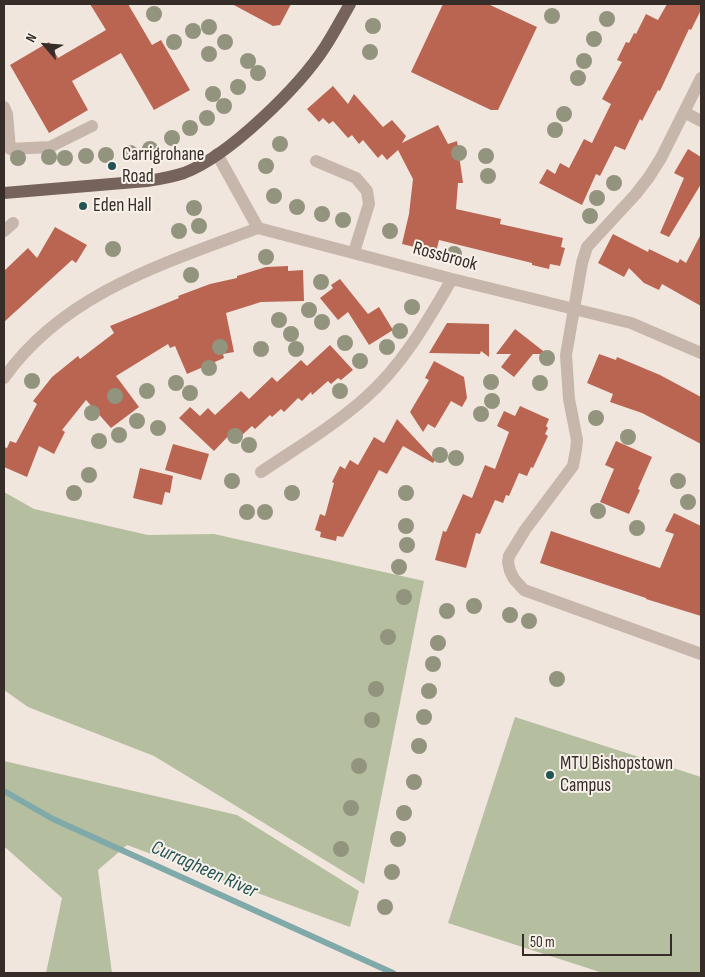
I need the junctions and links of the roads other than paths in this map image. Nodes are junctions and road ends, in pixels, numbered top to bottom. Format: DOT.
graph roads {
  1 [pos="350,4"];
  2 [pos="701,78"];
  3 [pos="4,107"];
  4 [pos="684,112"];
  5 [pos="701,121"];
  6 [pos="92,126"];
  7 [pos="7,149"];
  8 [pos="217,154"];
  9 [pos="316,161"];
  10 [pos="4,193"];
  11 [pos="258,228"];
  12 [pos="354,252"];
  13 [pos="452,279"];
  14 [pos="573,309"];
  15 [pos="701,353"];
  16 [pos="4,378"];
  17 [pos="261,472"];
  18 [pos="701,654"];
  1 -- 8 [label="main road"];
  2 -- 4 [label="street"];
  3 -- 7 [label="street"];
  4 -- 5 [label="street"];
  4 -- 14 [label="street"];
  6 -- 7 [label="street"];
  8 -- 10 [label="main road"];
  8 -- 11 [label="street"];
  9 -- 12 [label="street"];
  11 -- 12 [label="street, Rossbrook"];
  11 -- 16 [label="street"];
  12 -- 13 [label="street, Rossbrook"];
  13 -- 14 [label="street, Rossbrook"];
  13 -- 17 [label="street"];
  14 -- 15 [label="street, Rossbrook"];
  14 -- 18 [label="street"];
}
